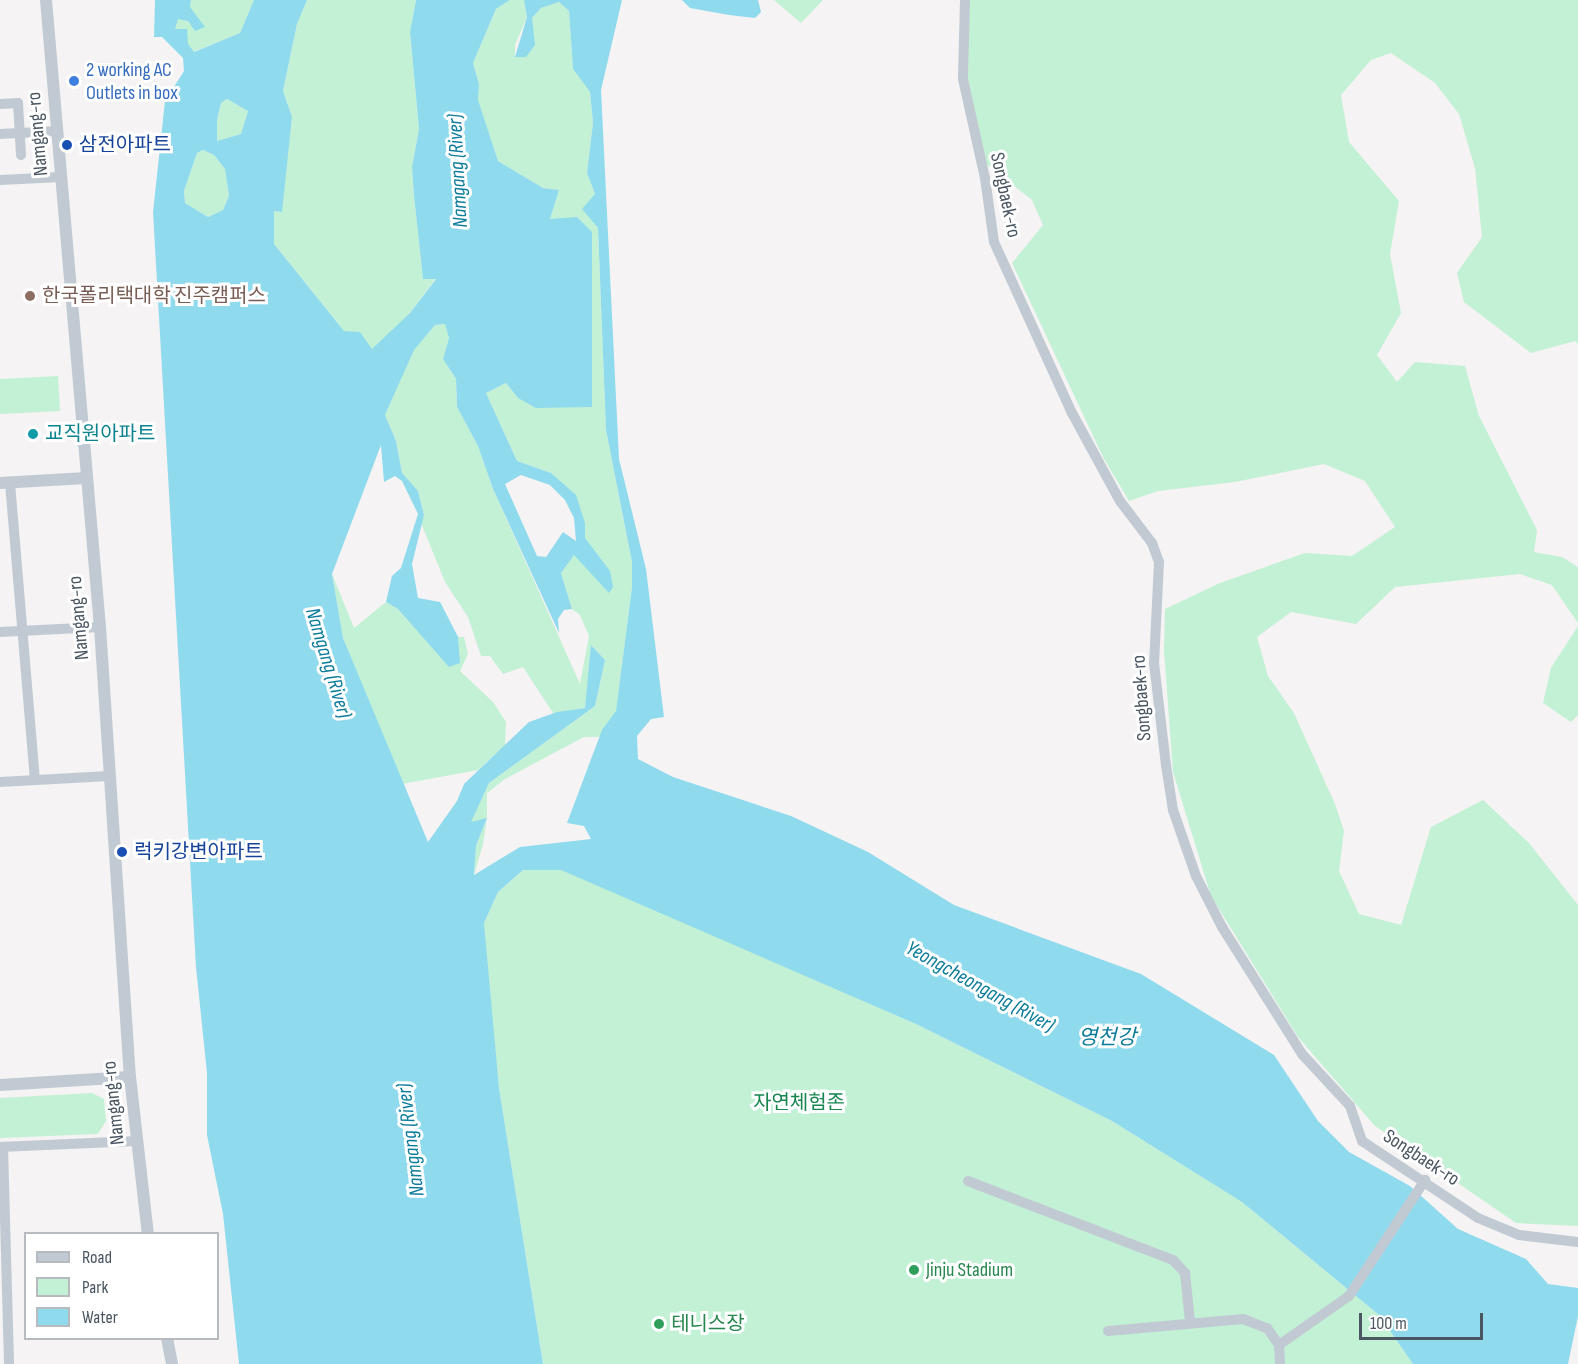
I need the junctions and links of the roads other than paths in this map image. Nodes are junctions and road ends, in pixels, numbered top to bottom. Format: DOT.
graph roads {
  1 [pos="46,0"];
  2 [pos="965,0"];
  3 [pos="0,104"];
  4 [pos="57,131"];
  5 [pos="20,133"];
  6 [pos="0,134"];
  7 [pos="21,155"];
  8 [pos="61,177"];
  9 [pos="0,180"];
  10 [pos="86,478"];
  11 [pos="5,483"];
  12 [pos="100,627"];
  13 [pos="23,630"];
  14 [pos="0,632"];
  15 [pos="109,776"];
  16 [pos="35,779"];
  17 [pos="0,782"];
  18 [pos="130,1077"];
  19 [pos="0,1085"];
  20 [pos="137,1141"];
  21 [pos="1,1147"];
  22 [pos="1425,1180"];
  23 [pos="968,1181"];
  24 [pos="148,1232"];
  25 [pos="1578,1242"];
  26 [pos="1190,1321"];
  27 [pos="1108,1331"];
  28 [pos="167,1340"];
  29 [pos="1279,1346"];
  30 [pos="9,1364"];
  31 [pos="171,1364"];
  32 [pos="1280,1364"];
  1 -- 4 [label="street, Namgang-ro"];
  2 -- 22 [label="street, Songbaek-ro"];
  3 -- 5 [label="street"];
  4 -- 5 [label="street"];
  4 -- 8 [label="street, Namgang-ro"];
  5 -- 6 [label="street"];
  5 -- 7 [label="street"];
  8 -- 9 [label="street"];
  8 -- 10 [label="street, Namgang-ro"];
  10 -- 11 [label="street"];
  10 -- 12 [label="street, Namgang-ro"];
  11 -- 13 [label="street"];
  12 -- 13 [label="street"];
  12 -- 15 [label="street, Namgang-ro"];
  13 -- 14 [label="street"];
  13 -- 16 [label="street"];
  15 -- 16 [label="street"];
  15 -- 18 [label="street, Namgang-ro"];
  16 -- 17 [label="street"];
  18 -- 19 [label="street"];
  18 -- 20 [label="street, Namgang-ro"];
  20 -- 21 [label="street"];
  20 -- 24 [label="street, Namgang-ro"];
  21 -- 30 [label="street"];
  22 -- 25 [label="street, Songbaek-ro"];
  22 -- 29 [label="street"];
  23 -- 26 [label="street"];
  26 -- 27 [label="street"];
  26 -- 29 [label="street"];
  28 -- 31 [label="street"];
  29 -- 32 [label="street"];
}
